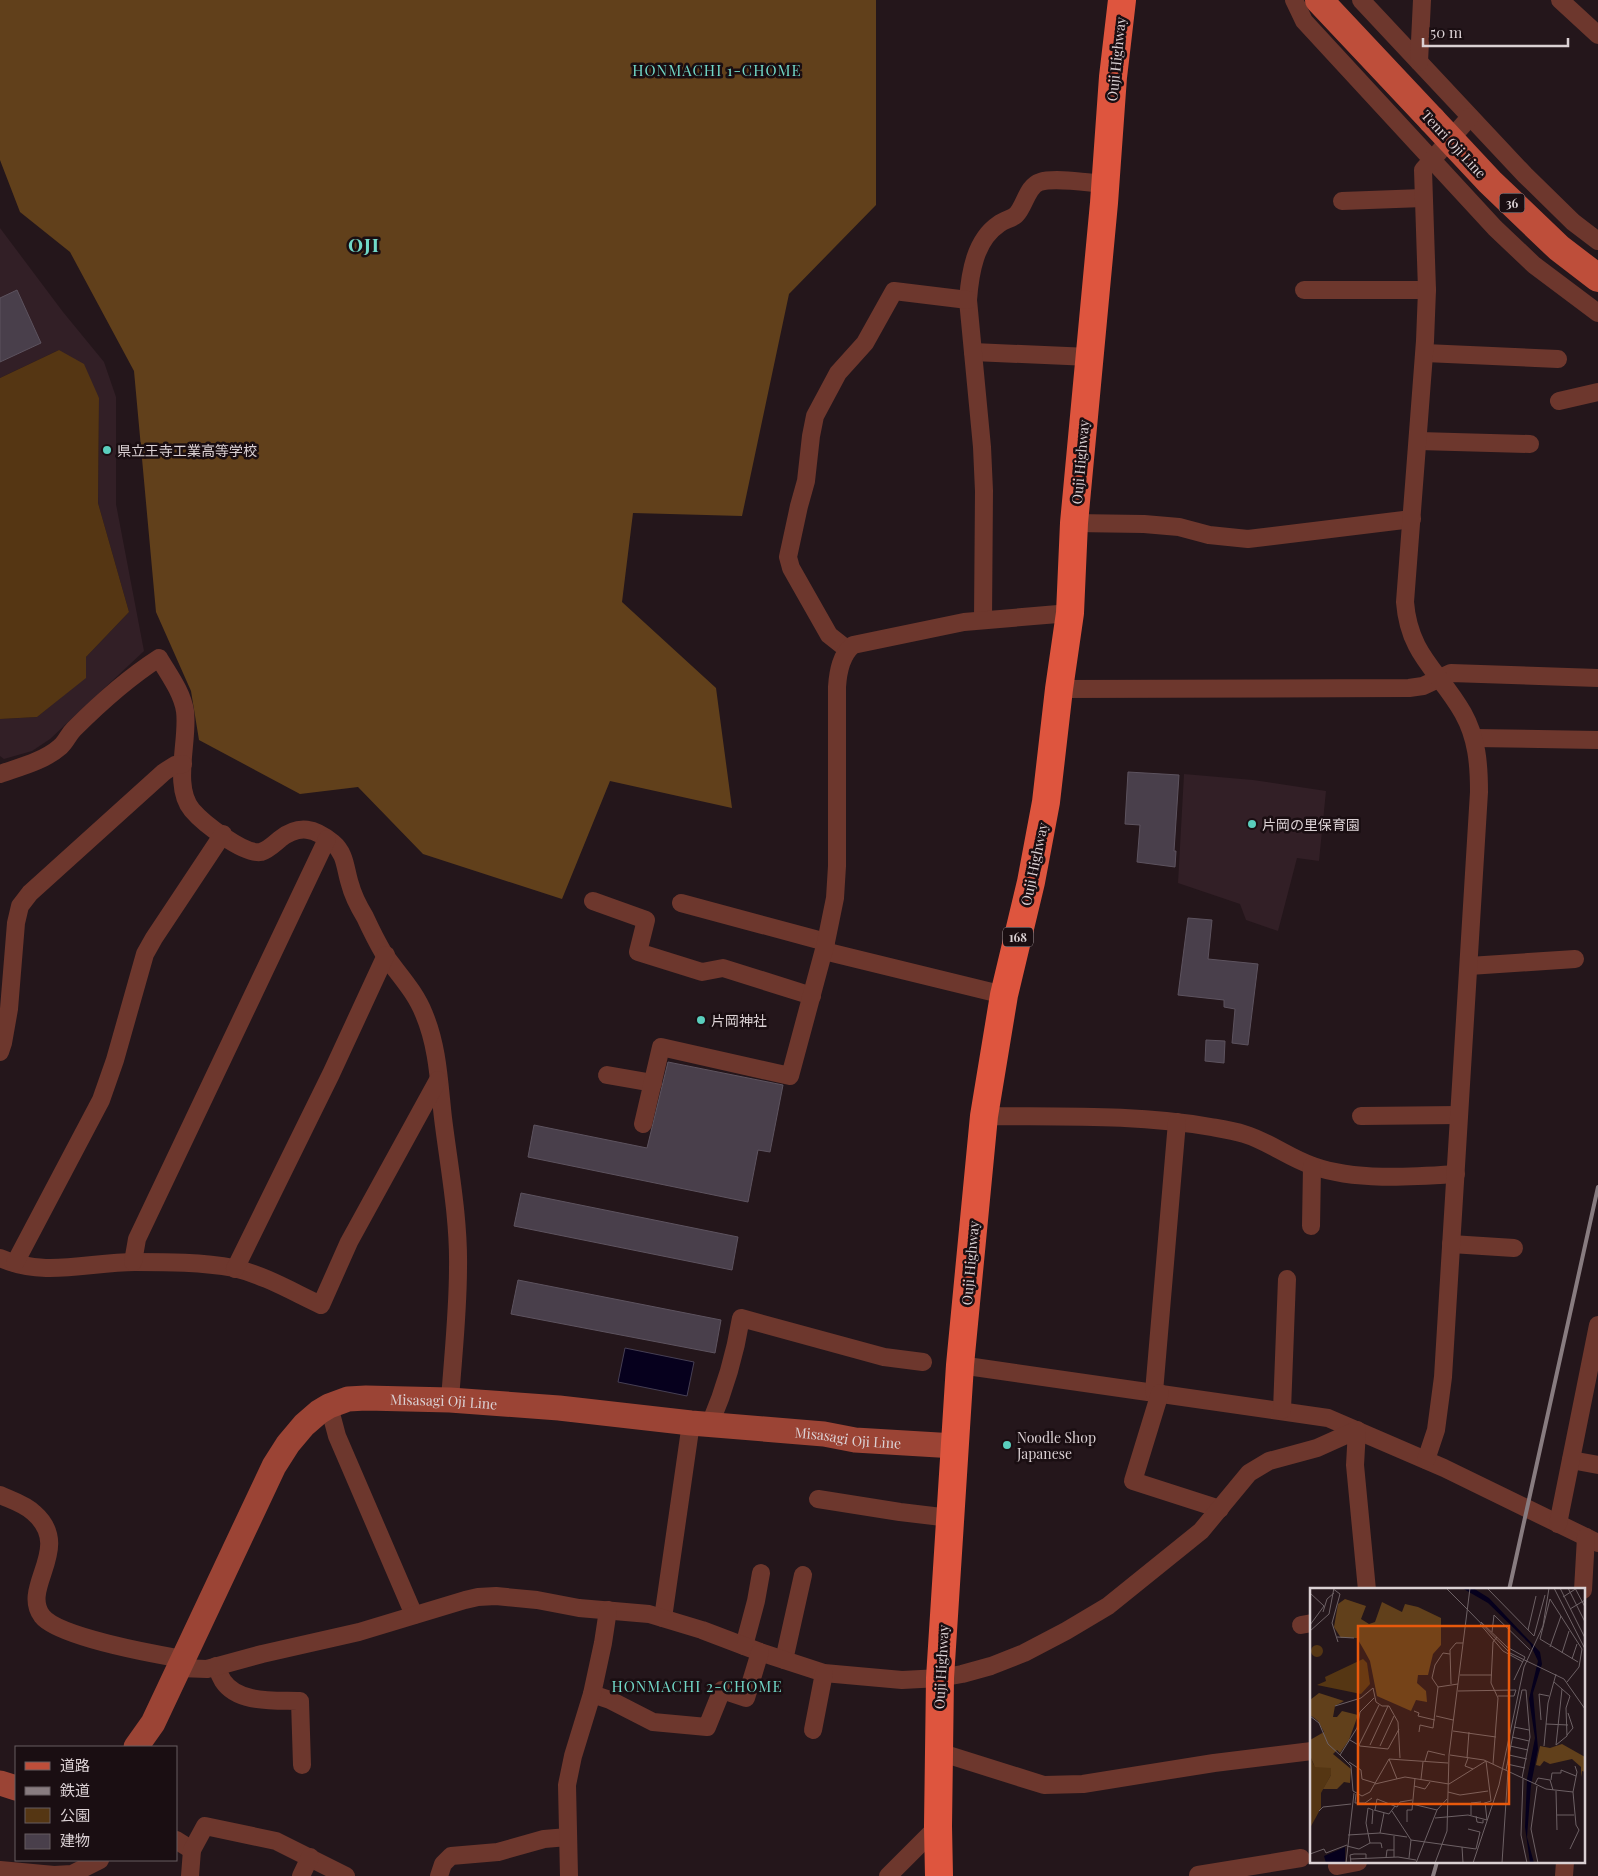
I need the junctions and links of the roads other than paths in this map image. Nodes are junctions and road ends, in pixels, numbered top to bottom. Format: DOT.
graph roads {
  1 [pos="1122,0"];
  2 [pos="1294,0"];
  3 [pos="1319,0"];
  4 [pos="1360,0"];
  5 [pos="1422,0"];
  6 [pos="1560,0"];
  7 [pos="1598,35"];
  8 [pos="1419,62"];
  9 [pos="1470,117"];
  10 [pos="1431,159"];
  11 [pos="1105,184"];
  12 [pos="1423,198"];
  13 [pos="1342,201"];
  14 [pos="1598,240"];
  15 [pos="1598,278"];
  16 [pos="1304,290"];
  17 [pos="1426,290"];
  18 [pos="968,300"];
  19 [pos="1598,313"];
  20 [pos="973,352"];
  21 [pos="1425,353"];
  22 [pos="1090,357"];
  23 [pos="1558,359"];
  24 [pos="1598,392"];
  25 [pos="1559,401"];
  26 [pos="1418,441"];
  27 [pos="1530,444"];
  28 [pos="1412,519"];
  29 [pos="1074,524"];
  30 [pos="1070,614"];
  31 [pos="983,620"];
  32 [pos="848,650"];
  33 [pos="1598,678"];
  34 [pos="1438,679"];
  35 [pos="1059,689"];
  36 [pos="1474,738"];
  37 [pos="1598,740"];
  38 [pos="183,764"];
  39 [pos="0,774"];
  40 [pos="222,834"];
  41 [pos="327,839"];
  42 [pos="593,901"];
  43 [pos="681,903"];
  44 [pos="825,946"];
  45 [pos="386,955"];
  46 [pos="1575,959"];
  47 [pos="1468,966"];
  48 [pos="1004,995"];
  49 [pos="812,996"];
  50 [pos="0,1052"];
  51 [pos="606,1075"];
  52 [pos="438,1080"];
  53 [pos="653,1083"];
  54 [pos="1459,1115"];
  55 [pos="984,1116"];
  56 [pos="1361,1116"];
  57 [pos="1176,1122"];
  58 [pos="643,1124"];
  59 [pos="1312,1166"];
  60 [pos="1456,1174"];
  61 [pos="1311,1226"];
  62 [pos="1451,1244"];
  63 [pos="1514,1248"];
  64 [pos="7,1261"];
  65 [pos="133,1262"];
  66 [pos="235,1269"];
  67 [pos="1287,1279"];
  68 [pos="1598,1325"];
  69 [pos="923,1362"];
  70 [pos="1594,1364"];
  71 [pos="960,1365"];
  72 [pos="1157,1392"];
  73 [pos="450,1400"];
  74 [pos="329,1406"];
  75 [pos="1282,1410"];
  76 [pos="700,1423"];
  77 [pos="1357,1430"];
  78 [pos="955,1446"];
  79 [pos="1426,1460"];
  80 [pos="1571,1460"];
  81 [pos="1598,1465"];
  82 [pos="0,1495"];
  83 [pos="818,1499"];
  84 [pos="1220,1508"];
  85 [pos="950,1518"];
  86 [pos="1558,1524"];
  87 [pos="1592,1540"];
  88 [pos="761,1573"];
  89 [pos="803,1575"];
  90 [pos="1367,1588"];
  91 [pos="1583,1588"];
  92 [pos="608,1610"];
  93 [pos="414,1615"];
  94 [pos="663,1618"];
  95 [pos="752,1649"];
  96 [pos="784,1660"];
  97 [pos="181,1664"];
  98 [pos="216,1666"];
  99 [pos="824,1673"];
  100 [pos="940,1678"];
  101 [pos="592,1694"];
  102 [pos="814,1730"];
  103 [pos="137,1746"];
  104 [pos="1310,1751"];
  105 [pos="939,1752"];
  106 [pos="302,1766"];
  107 [pos="0,1783"];
  108 [pos="15,1788"];
  109 [pos="938,1826"];
  110 [pos="568,1837"];
  111 [pos="178,1841"];
  112 [pos="192,1850"];
  113 [pos="310,1858"];
  114 [pos="1301,1858"];
  115 [pos="98,1861"];
  116 [pos="0,1870"];
  117 [pos="190,1876"];
  118 [pos="301,1876"];
  119 [pos="346,1876"];
  120 [pos="439,1876"];
  121 [pos="569,1876"];
  122 [pos="888,1876"];
  123 [pos="939,1876"];
  124 [pos="1198,1876"];
  1 -- 11 [label="highway, Ouji Highway / 168"];
  2 -- 10 [label="street"];
  3 -- 15 [label="main road, Tenri Oji Line / 36, bridge"];
  4 -- 8 [label="street"];
  5 -- 8 [label="street"];
  6 -- 7 [label="street"];
  8 -- 9 [label="street"];
  9 -- 10 [label="street"];
  9 -- 14 [label="street"];
  10 -- 12 [label="street"];
  10 -- 19 [label="street"];
  11 -- 18 [label="street"];
  11 -- 22 [label="highway, Ouji Highway / 168"];
  12 -- 13 [label="street"];
  12 -- 17 [label="street"];
  16 -- 17 [label="street"];
  17 -- 21 [label="street"];
  18 -- 20 [label="street"];
  18 -- 32 [label="street"];
  20 -- 22 [label="street"];
  20 -- 31 [label="street"];
  21 -- 23 [label="street"];
  21 -- 26 [label="street"];
  22 -- 29 [label="highway, Ouji Highway / 168"];
  24 -- 25 [label="street"];
  26 -- 27 [label="street"];
  26 -- 28 [label="street"];
  28 -- 29 [label="street"];
  28 -- 34 [label="street"];
  29 -- 30 [label="highway, Ouji Highway / 168"];
  30 -- 31 [label="street"];
  30 -- 35 [label="highway, Ouji Highway / 168"];
  31 -- 32 [label="street"];
  32 -- 44 [label="street"];
  33 -- 34 [label="street"];
  34 -- 35 [label="street"];
  34 -- 36 [label="street"];
  35 -- 48 [label="highway, Ouji Highway / 168"];
  36 -- 37 [label="street"];
  36 -- 47 [label="street"];
  38 -- 39 [label="street"];
  38 -- 40 [label="street"];
  38 -- 50 [label="street"];
  40 -- 41 [label="street"];
  40 -- 64 [label="street"];
  41 -- 45 [label="street"];
  41 -- 65 [label="street"];
  42 -- 49 [label="street"];
  43 -- 44 [label="street"];
  44 -- 48 [label="street"];
  44 -- 49 [label="street"];
  45 -- 52 [label="street"];
  45 -- 66 [label="street"];
  46 -- 47 [label="street"];
  47 -- 54 [label="street"];
  48 -- 55 [label="highway, Ouji Highway / 168"];
  49 -- 53 [label="street"];
  51 -- 53 [label="street"];
  52 -- 66 [label="street"];
  52 -- 73 [label="street"];
  53 -- 58 [label="street"];
  54 -- 56 [label="street"];
  54 -- 60 [label="street"];
  55 -- 57 [label="street"];
  55 -- 71 [label="highway, Ouji Highway / 168"];
  57 -- 59 [label="street"];
  57 -- 72 [label="street"];
  59 -- 60 [label="street"];
  59 -- 61 [label="street"];
  60 -- 62 [label="street"];
  62 -- 63 [label="street"];
  62 -- 79 [label="street"];
  64 -- 65 [label="street"];
  65 -- 66 [label="street"];
  67 -- 75 [label="street"];
  68 -- 70 [label="street"];
  69 -- 76 [label="street"];
  70 -- 80 [label="street"];
  71 -- 72 [label="street"];
  71 -- 78 [label="highway, Ouji Highway / 168"];
  72 -- 75 [label="street"];
  72 -- 84 [label="street"];
  73 -- 74 [label="main road, Misasagi Oji Line"];
  73 -- 76 [label="main road, Misasagi Oji Line"];
  74 -- 93 [label="street"];
  74 -- 97 [label="main road, Misasagi Oji Line"];
  75 -- 77 [label="street"];
  76 -- 78 [label="main road, Misasagi Oji Line"];
  76 -- 94 [label="street"];
  77 -- 79 [label="street"];
  77 -- 84 [label="street"];
  77 -- 90 [label="street"];
  78 -- 85 [label="highway, Ouji Highway / 168"];
  79 -- 86 [label="street"];
  80 -- 81 [label="street"];
  80 -- 86 [label="street"];
  82 -- 97 [label="street"];
  83 -- 85 [label="street"];
  84 -- 100 [label="street"];
  85 -- 100 [label="highway, Ouji Highway / 168"];
  86 -- 87 [label="street"];
  87 -- 91 [label="street"];
  88 -- 95 [label="street"];
  89 -- 96 [label="street"];
  92 -- 93 [label="street"];
  92 -- 94 [label="street"];
  92 -- 101 [label="street"];
  93 -- 98 [label="street"];
  94 -- 95 [label="street"];
  95 -- 96 [label="street"];
  95 -- 101 [label="street"];
  96 -- 99 [label="street"];
  97 -- 98 [label="street"];
  97 -- 103 [label="main road, Misasagi Oji Line"];
  98 -- 106 [label="street"];
  99 -- 100 [label="street"];
  99 -- 102 [label="street"];
  100 -- 105 [label="highway, Ouji Highway / 168"];
  101 -- 110 [label="street"];
  104 -- 105 [label="street"];
  105 -- 109 [label="highway, Ouji Highway / 168"];
  107 -- 108 [label="main road"];
  109 -- 122 [label="street"];
  109 -- 123 [label="highway, Ouji Highway / 168"];
  110 -- 120 [label="street"];
  110 -- 121 [label="street"];
  111 -- 112 [label="street"];
  112 -- 113 [label="street"];
  112 -- 117 [label="street"];
  113 -- 118 [label="street"];
  113 -- 119 [label="street"];
  114 -- 124 [label="street"];
  115 -- 116 [label="street"];
}
